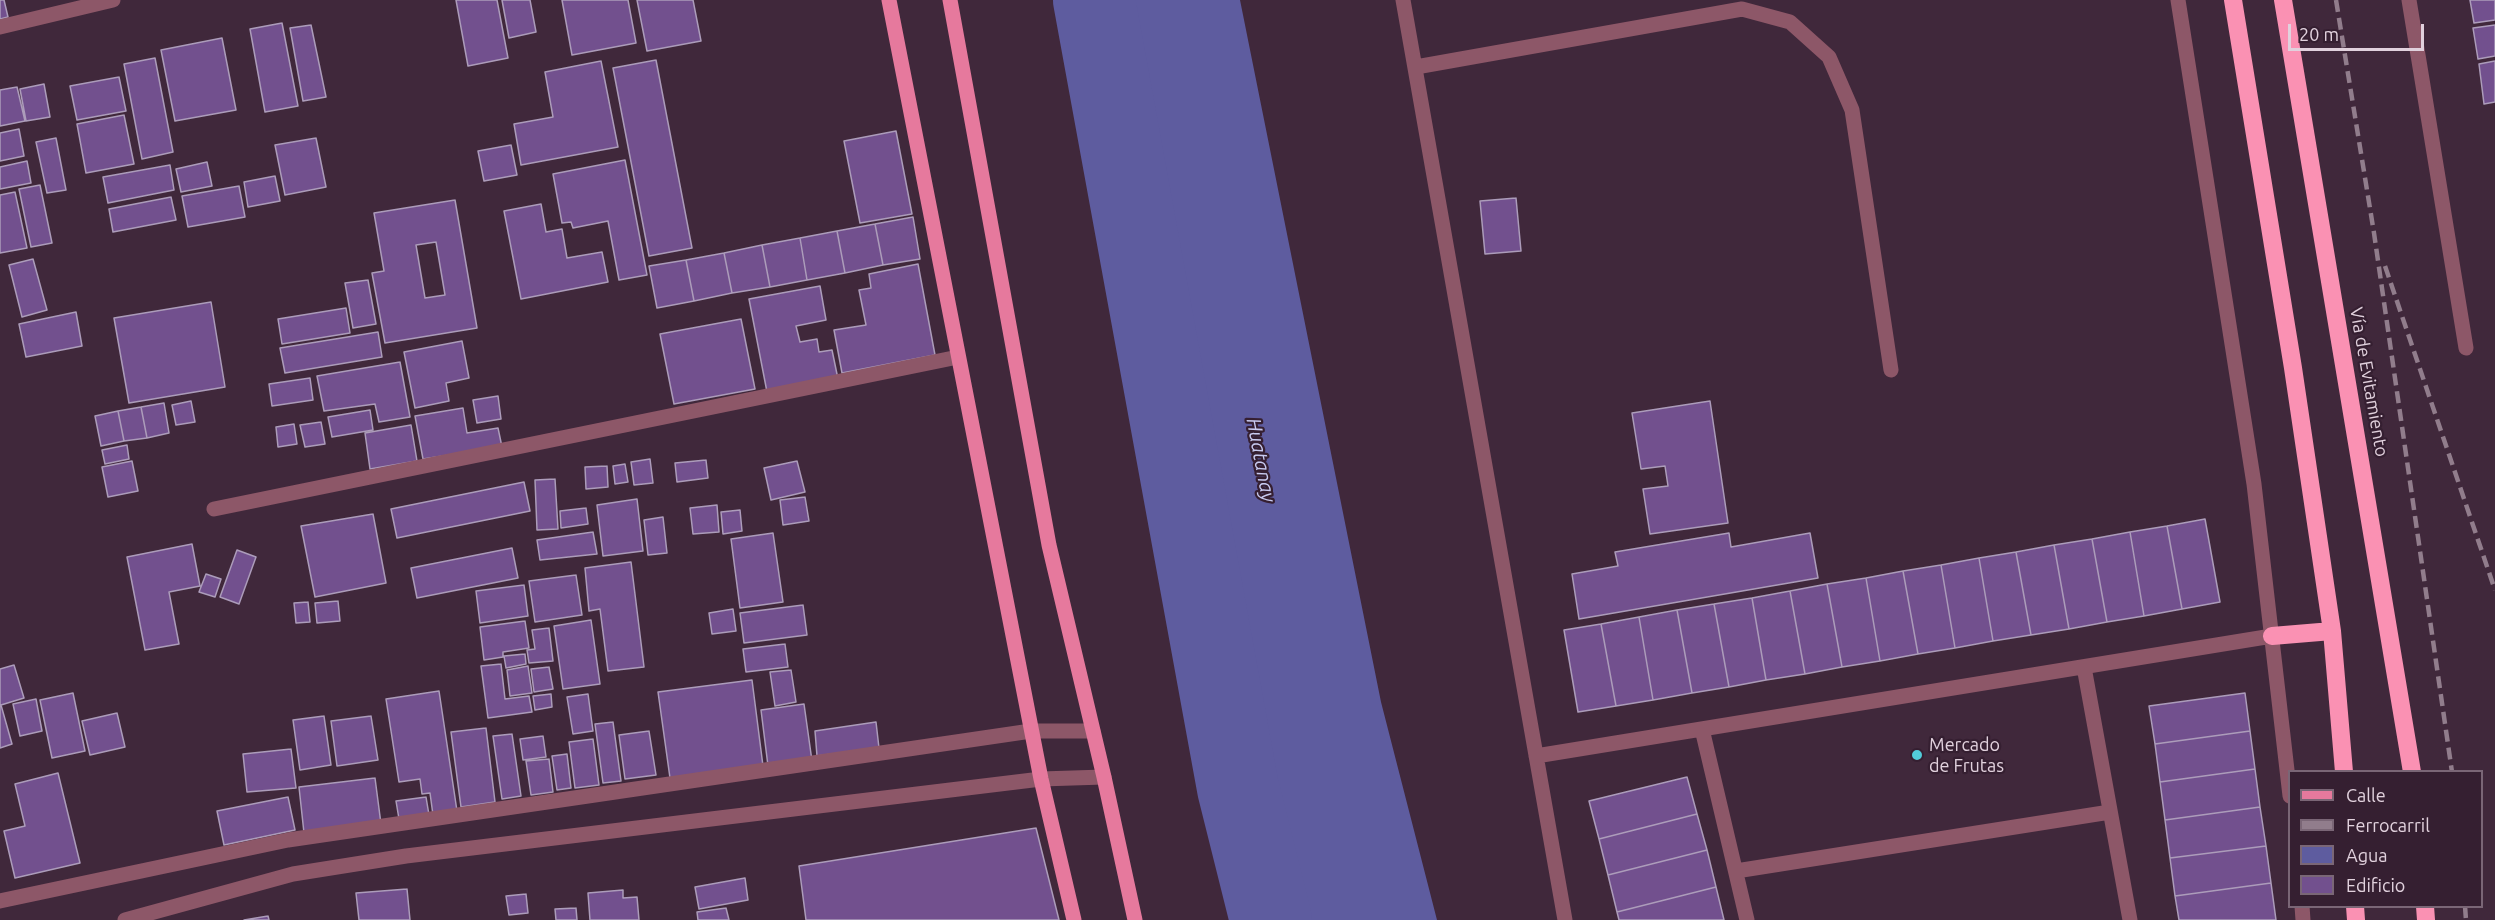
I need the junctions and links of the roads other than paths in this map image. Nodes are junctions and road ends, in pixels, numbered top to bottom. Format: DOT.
graph roads {
  1 [pos="113,0"];
  2 [pos="889,0"];
  3 [pos="950,0"];
  4 [pos="1403,0"];
  5 [pos="2178,0"];
  6 [pos="2233,0"];
  7 [pos="2283,0"];
  8 [pos="2409,0"];
  9 [pos="0,27"];
  10 [pos="1416,66"];
  11 [pos="2466,348"];
  12 [pos="958,357"];
  13 [pos="1891,370"];
  14 [pos="214,509"];
  15 [pos="2332,631"];
  16 [pos="2272,636"];
  17 [pos="2084,667"];
  18 [pos="1702,729"];
  19 [pos="1031,731"];
  20 [pos="1093,731"];
  21 [pos="1536,756"];
  22 [pos="2344,770"];
  23 [pos="2412,770"];
  24 [pos="1104,777"];
  25 [pos="1041,779"];
  26 [pos="2288,787"];
  27 [pos="2110,812"];
  28 [pos="1736,871"];
  29 [pos="0,901"];
  30 [pos="126,920"];
  31 [pos="1074,920"];
  32 [pos="1135,920"];
  33 [pos="1565,920"];
  34 [pos="1748,920"];
  35 [pos="2130,920"];
  1 -- 9 [label="street"];
  2 -- 12 [label="main road"];
  3 -- 20 [label="main road"];
  4 -- 10 [label="street"];
  5 -- 16 [label="street"];
  6 -- 15 [label="highway"];
  7 -- 23 [label="highway, Vía de Evitamiento"];
  8 -- 11 [label="street"];
  10 -- 13 [label="street"];
  10 -- 21 [label="street"];
  12 -- 14 [label="street"];
  12 -- 19 [label="main road"];
  15 -- 16 [label="highway"];
  15 -- 22 [label="highway"];
  16 -- 17 [label="street"];
  16 -- 26 [label="street"];
  17 -- 18 [label="street"];
  17 -- 27 [label="street"];
  18 -- 21 [label="street"];
  18 -- 28 [label="street"];
  19 -- 20 [label="street"];
  19 -- 25 [label="main road"];
  19 -- 29 [label="street"];
  20 -- 24 [label="main road"];
  21 -- 33 [label="street"];
  24 -- 25 [label="street"];
  24 -- 32 [label="main road"];
  25 -- 30 [label="street"];
  25 -- 31 [label="main road"];
  27 -- 28 [label="street"];
  27 -- 35 [label="street"];
  28 -- 34 [label="street"];
}
